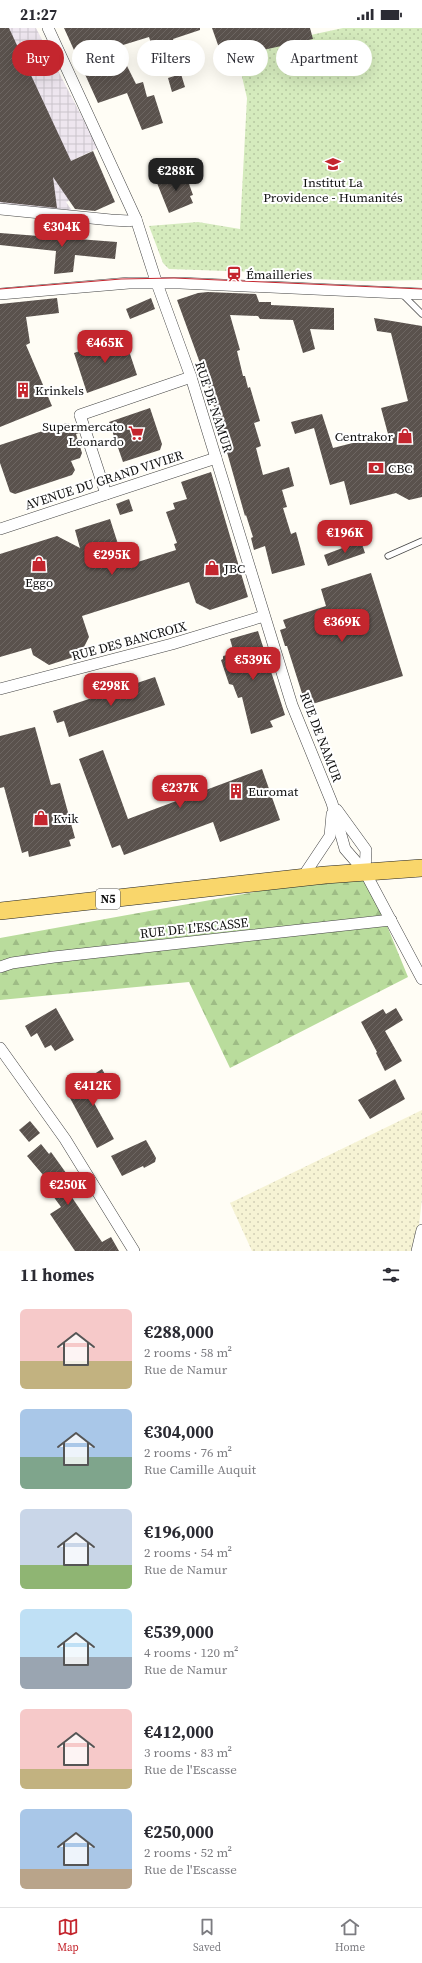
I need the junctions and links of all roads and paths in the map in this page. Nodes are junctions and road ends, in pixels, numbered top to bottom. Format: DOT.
graph roads {
  1 [pos="48,28"];
  2 [pos="0,209"];
  3 [pos="136,219"];
  4 [pos="157,283"];
  5 [pos="402,293"];
  6 [pos="0,294"];
  7 [pos="422,294"];
  8 [pos="422,314"];
  9 [pos="191,377"];
  10 [pos="216,458"];
  11 [pos="106,494"];
  12 [pos="0,529"];
  13 [pos="422,541"];
  14 [pos="388,556"];
  15 [pos="264,616"];
  16 [pos="0,689"];
  17 [pos="332,803"];
  18 [pos="422,868"];
  19 [pos="365,872"];
  20 [pos="302,878"];
  21 [pos="0,911"];
  22 [pos="392,920"];
  23 [pos="0,967"];
  24 [pos="422,979"];
  25 [pos="0,1048"];
  26 [pos="422,1230"];
  27 [pos="134,1251"];
  28 [pos="417,1251"];
  1 -- 3 [label="street, RUE DE NAMUR"];
  2 -- 3 [label="street"];
  3 -- 4 [label="street, RUE DE NAMUR"];
  4 -- 5 [label="street"];
  4 -- 6 [label="street"];
  4 -- 9 [label="street, RUE DE NAMUR"];
  5 -- 7 [label="street"];
  5 -- 8 [label="lane"];
  9 -- 10 [label="street, RUE DE NAMUR"];
  9 -- 11 [label="street"];
  10 -- 11 [label="street, AVENUE DU GRAND VIVIER"];
  10 -- 15 [label="street, RUE DE NAMUR"];
  11 -- 12 [label="street, AVENUE DU GRAND VIVIER"];
  13 -- 14 [label="lane"];
  15 -- 16 [label="street, RUE DES BANCROIX"];
  15 -- 17 [label="street, RUE DE NAMUR"];
  17 -- 19 [label="street, RUE DE NAMUR"];
  17 -- 19 [label="street"];
  17 -- 20 [label="street, RUE DE NAMUR"];
  18 -- 19 [label="main road, N5"];
  19 -- 20 [label="main road, N5"];
  19 -- 22 [label="street, RUE DE NAMUR"];
  20 -- 21 [label="main road, N5"];
  22 -- 23 [label="street, RUE DE L'ESCASSE"];
  22 -- 24 [label="street, RUE DE NAMUR"];
  25 -- 27 [label="street"];
  26 -- 28 [label="street"];
}
